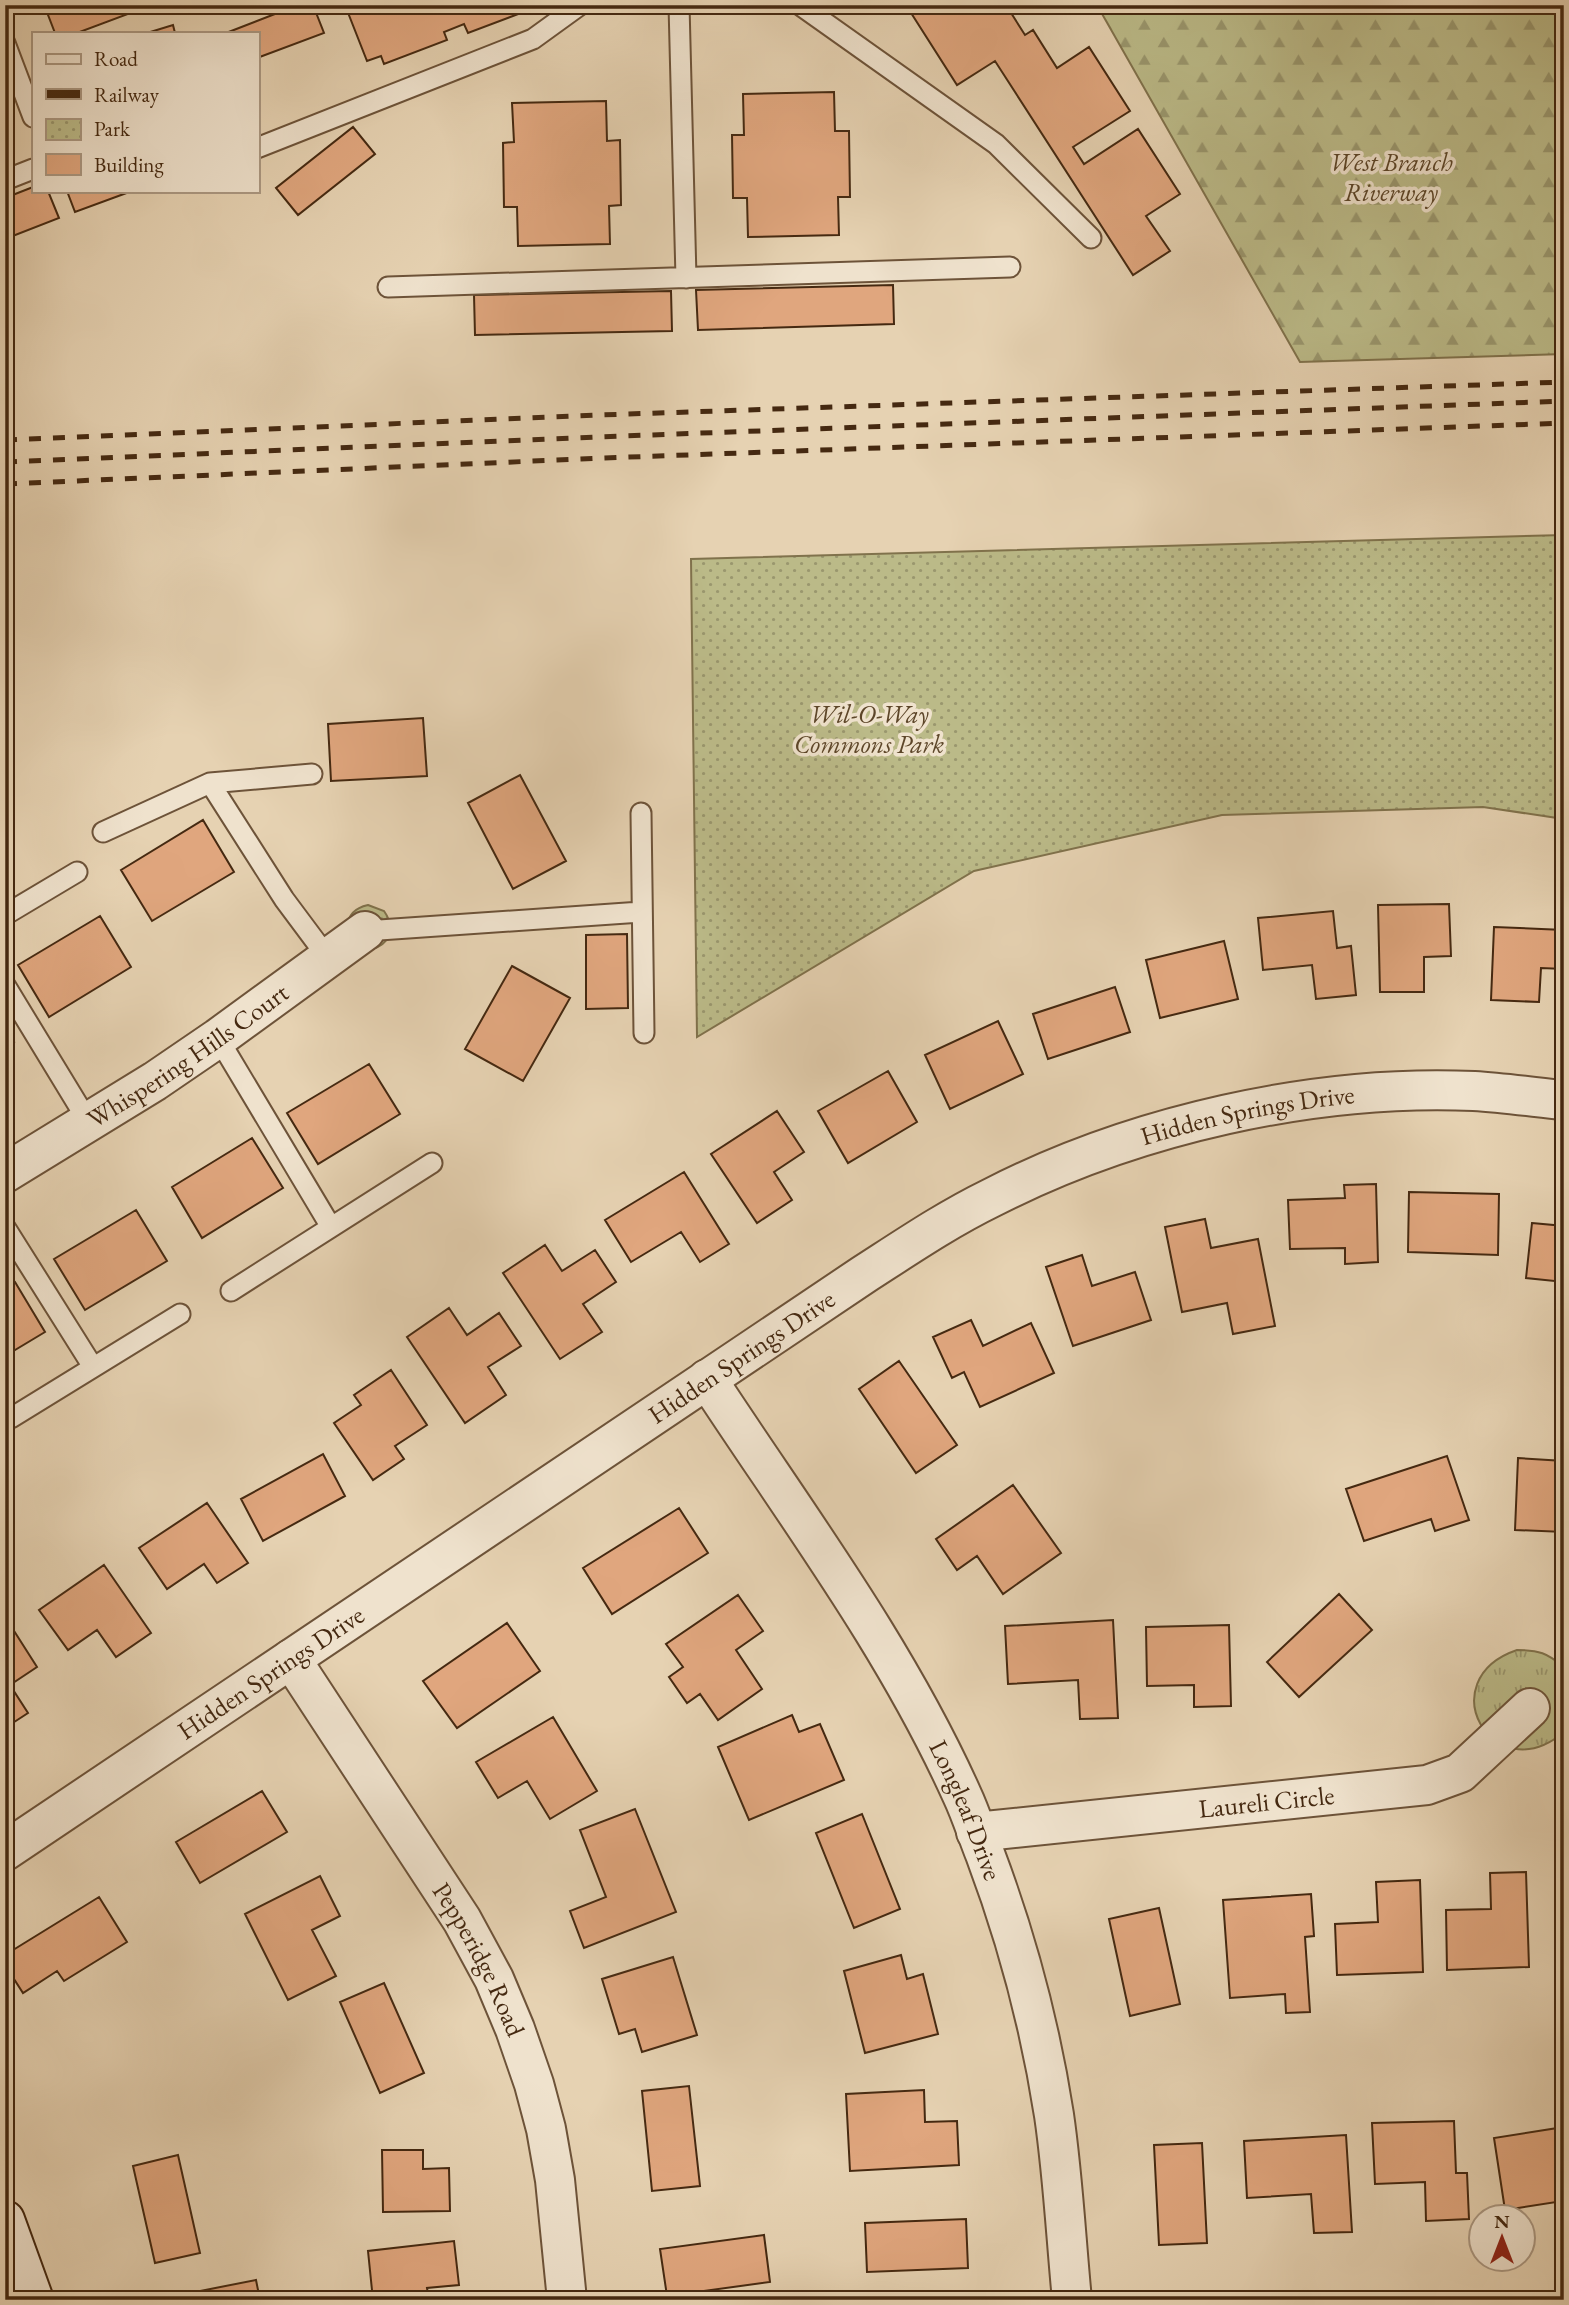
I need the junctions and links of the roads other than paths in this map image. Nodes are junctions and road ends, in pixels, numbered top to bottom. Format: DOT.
graph roads {
  1 [pos="580,5"];
  2 [pos="679,5"];
  3 [pos="800,5"];
  4 [pos="5,43"];
  5 [pos="19,76"];
  6 [pos="32,114"];
  7 [pos="259,147"];
  8 [pos="32,169"];
  9 [pos="5,180"];
  10 [pos="1091,238"];
  11 [pos="1010,267"];
  12 [pos="686,278"];
  13 [pos="388,288"];
  14 [pos="312,774"];
  15 [pos="209,783"];
  16 [pos="641,813"];
  17 [pos="103,832"];
  18 [pos="77,872"];
  19 [pos="641,912"];
  20 [pos="5,915"];
  21 [pos="365,931"];
  22 [pos="328,958"];
  23 [pos="5,985"];
  24 [pos="643,1033"];
  25 [pos="218,1038"];
  26 [pos="1564,1100"];
  27 [pos="89,1123"];
  28 [pos="432,1163"];
  29 [pos="5,1173"];
  30 [pos="5,1227"];
  31 [pos="331,1227"];
  32 [pos="231,1290"];
  33 [pos="180,1314"];
  34 [pos="93,1367"];
  35 [pos="707,1379"];
  36 [pos="11,1419"];
  37 [pos="292,1659"];
  38 [pos="1530,1708"];
  39 [pos="976,1832"];
  40 [pos="5,1851"];
  41 [pos="5,2220"];
  42 [pos="34,2300"];
  43 [pos="567,2300"];
  44 [pos="1072,2300"];
  1 -- 7 [label="lane"];
  2 -- 12 [label="lane"];
  3 -- 10 [label="lane"];
  4 -- 5 [label="lane"];
  5 -- 6 [label="lane"];
  8 -- 9 [label="lane"];
  11 -- 12 [label="lane"];
  12 -- 13 [label="lane"];
  14 -- 15 [label="lane"];
  15 -- 17 [label="lane"];
  15 -- 22 [label="lane"];
  16 -- 19 [label="lane"];
  18 -- 20 [label="lane"];
  19 -- 21 [label="lane"];
  19 -- 24 [label="lane"];
  21 -- 22 [label="street, Whispering Hills Court"];
  22 -- 25 [label="street, Whispering Hills Court"];
  23 -- 27 [label="lane"];
  25 -- 27 [label="street, Whispering Hills Court"];
  25 -- 31 [label="lane"];
  26 -- 35 [label="street, Hidden Springs Drive"];
  27 -- 29 [label="street, Whispering Hills Court"];
  28 -- 31 [label="lane"];
  30 -- 34 [label="lane"];
  31 -- 32 [label="lane"];
  33 -- 34 [label="lane"];
  34 -- 36 [label="lane"];
  35 -- 37 [label="street, Hidden Springs Drive"];
  35 -- 39 [label="street, Longleaf Drive"];
  37 -- 40 [label="street, Hidden Springs Drive"];
  37 -- 43 [label="street, Pepperidge Road"];
  38 -- 39 [label="street, Laureli Circle"];
  39 -- 44 [label="street, Longleaf Drive"];
  41 -- 42 [label="street"];
}
